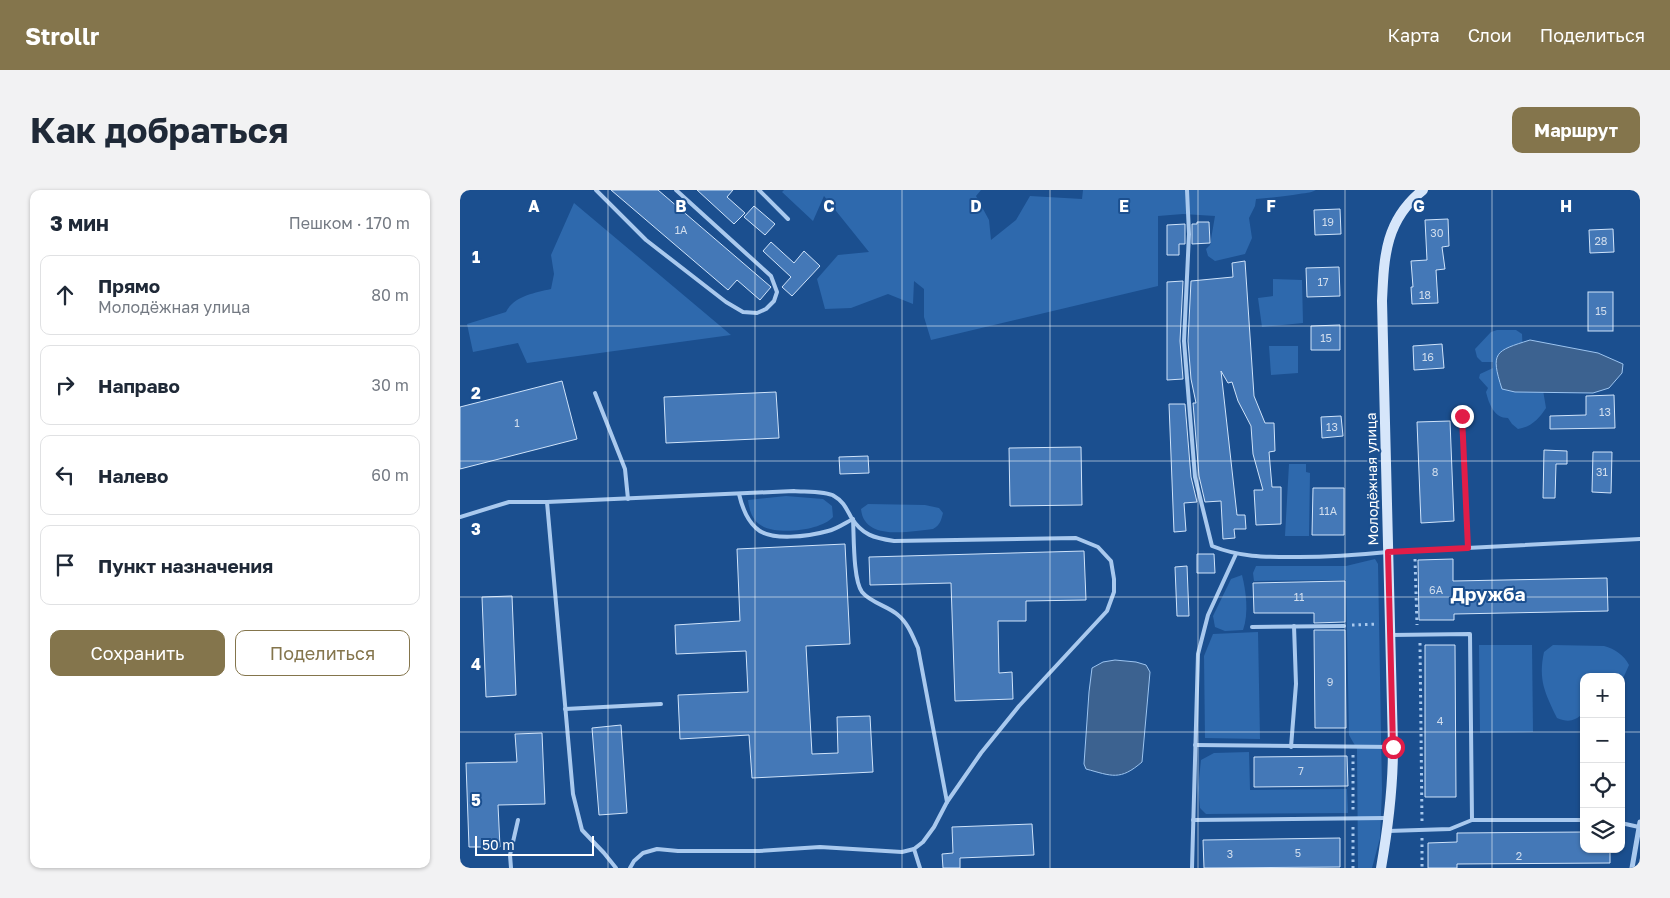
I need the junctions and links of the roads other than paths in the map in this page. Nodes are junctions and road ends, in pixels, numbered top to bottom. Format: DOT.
graph roads {
  1 [pos="596,190"];
  2 [pos="676,190"];
  3 [pos="759,190"];
  4 [pos="1187,190"];
  5 [pos="1422,190"];
  6 [pos="788,219"];
  7 [pos="595,393"];
  8 [pos="1462,416"];
  9 [pos="739,494"];
  10 [pos="628,499"];
  11 [pos="547,502"];
  12 [pos="460,517"];
  13 [pos="853,519"];
  14 [pos="1640,539"];
  15 [pos="1468,548"];
  16 [pos="1388,552"];
  17 [pos="1236,554"];
  18 [pos="1294,626"];
  19 [pos="1344,626"];
  20 [pos="1252,627"];
  21 [pos="1391,635"];
  22 [pos="661,704"];
  23 [pos="565,709"];
  24 [pos="1196,745"];
  25 [pos="1291,747"];
  26 [pos="1393,747"];
  27 [pos="947,802"];
  28 [pos="1389,818"];
  29 [pos="518,820"];
  30 [pos="1194,820"];
  31 [pos="1472,820"];
  32 [pos="1580,820"];
  33 [pos="1625,823"];
  34 [pos="1639,824"];
  35 [pos="1388,830"];
  36 [pos="914,849"];
  37 [pos="511,868"];
  38 [pos="616,868"];
  39 [pos="630,868"];
  40 [pos="920,868"];
  41 [pos="1192,868"];
  42 [pos="1381,868"];
  43 [pos="1632,868"];
  1 -- 2 [label="lane"];
  3 -- 6 [label="lane"];
  4 -- 17 [label="lane"];
  5 -- 16 [label="street, Молодёжная улица"];
  7 -- 10 [label="lane"];
  8 -- 15 [label="lane"];
  9 -- 10 [label="lane"];
  9 -- 13 [label="lane"];
  9 -- 13 [label="lane"];
  10 -- 11 [label="lane"];
  11 -- 12 [label="lane"];
  11 -- 23 [label="lane"];
  13 -- 27 [label="lane"];
  13 -- 27 [label="lane"];
  14 -- 15 [label="lane"];
  15 -- 16 [label="lane"];
  16 -- 17 [label="lane"];
  16 -- 21 [label="street, Молодёжная улица"];
  17 -- 24 [label="lane"];
  18 -- 19 [label="lane"];
  18 -- 20 [label="lane"];
  18 -- 25 [label="lane"];
  21 -- 26 [label="street, Молодёжная улица"];
  21 -- 31 [label="lane"];
  22 -- 23 [label="lane"];
  23 -- 38 [label="lane"];
  24 -- 25 [label="lane"];
  24 -- 30 [label="lane"];
  25 -- 26 [label="lane"];
  26 -- 28 [label="street, Молодёжная улица"];
  27 -- 36 [label="lane"];
  28 -- 30 [label="lane"];
  28 -- 35 [label="street, Молодёжная улица"];
  29 -- 37 [label="lane"];
  30 -- 41 [label="lane"];
  31 -- 32 [label="lane"];
  31 -- 35 [label="lane"];
  33 -- 34 [label="lane"];
  34 -- 43 [label="street"];
  35 -- 42 [label="street, Молодёжная улица"];
  36 -- 39 [label="lane"];
  36 -- 40 [label="lane"];
}
